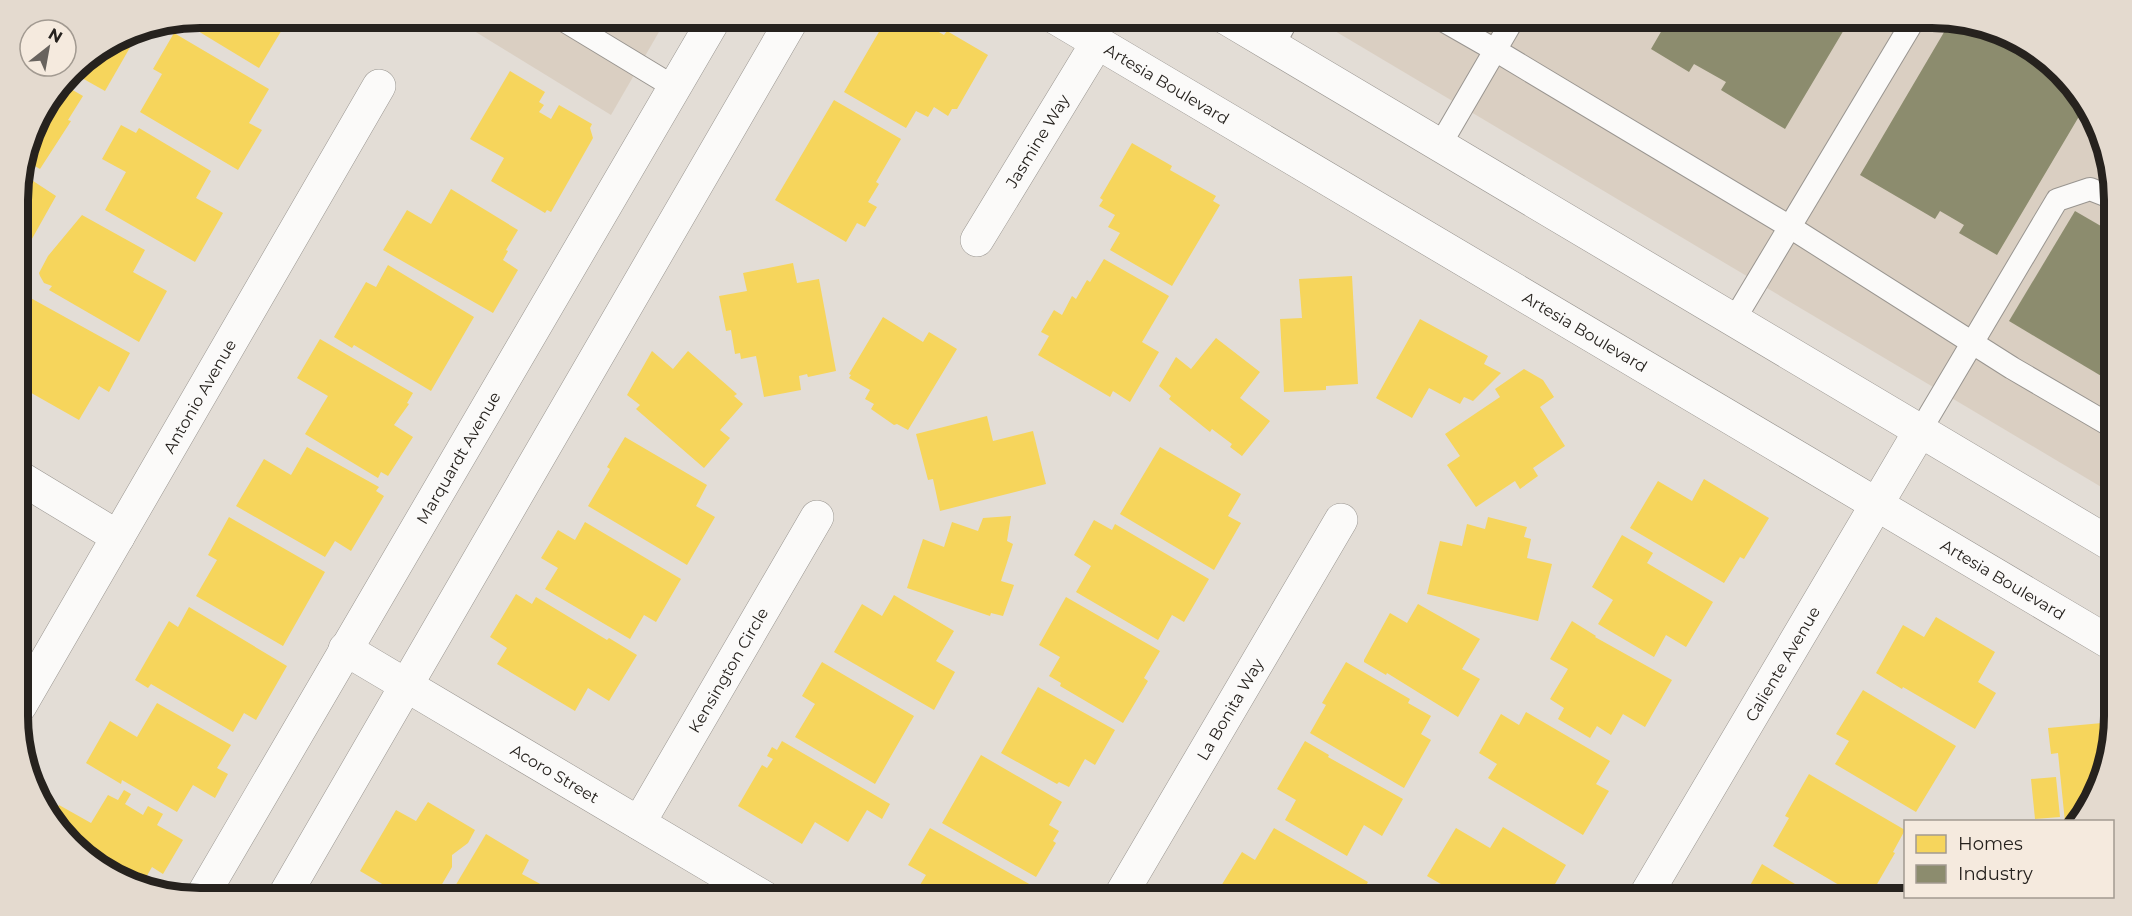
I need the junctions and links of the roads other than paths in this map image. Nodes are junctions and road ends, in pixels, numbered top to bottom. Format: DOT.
graph roads {
  1 [pos="578,29"];
  2 [pos="708,29"];
  3 [pos="787,29"];
  4 [pos="1074,29"];
  5 [pos="1244,29"];
  6 [pos="1282,29"];
  7 [pos="1458,29"];
  8 [pos="1507,29"];
  9 [pos="1908,29"];
  10 [pos="1097,43"];
  11 [pos="1273,46"];
  12 [pos="1495,50"];
  13 [pos="379,86"];
  14 [pos="674,87"];
  15 [pos="1440,145"];
  16 [pos="2103,194"];
  17 [pos="1790,227"];
  18 [pos="977,240"];
  19 [pos="1734,320"];
  20 [pos="1971,342"];
  21 [pos="2104,422"];
  22 [pos="1920,431"];
  23 [pos="28,483"];
  24 [pos="1876,505"];
  25 [pos="817,517"];
  26 [pos="1341,520"];
  27 [pos="118,537"];
  28 [pos="2104,540"];
  29 [pos="2104,639"];
  30 [pos="345,649"];
  31 [pos="406,685"];
  32 [pos="28,692"];
  33 [pos="639,823"];
  34 [pos="1125,887"];
  35 [pos="1650,887"];
  36 [pos="207,888"];
  37 [pos="289,888"];
  38 [pos="748,888"];
  1 -- 14 [label="lane"];
  2 -- 14 [label="main road, Marquardt Avenue"];
  3 -- 31 [label="main road"];
  4 -- 10 [label="main road, Artesia Boulevard"];
  5 -- 11 [label="main road"];
  6 -- 11 [label="lane"];
  7 -- 12 [label="lane"];
  8 -- 12 [label="lane"];
  9 -- 17 [label="lane"];
  10 -- 18 [label="main road, Jasmine Way"];
  10 -- 24 [label="main road, Artesia Boulevard"];
  11 -- 15 [label="main road"];
  12 -- 15 [label="lane"];
  12 -- 17 [label="lane"];
  13 -- 27 [label="main road, Antonio Avenue"];
  14 -- 30 [label="main road, Marquardt Avenue"];
  15 -- 19 [label="main road"];
  16 -- 20 [label="lane"];
  17 -- 19 [label="lane"];
  17 -- 20 [label="lane"];
  19 -- 22 [label="main road"];
  20 -- 21 [label="lane"];
  20 -- 22 [label="lane"];
  22 -- 24 [label="main road, Caliente Avenue"];
  22 -- 28 [label="main road"];
  23 -- 27 [label="main road"];
  24 -- 29 [label="main road, Artesia Boulevard"];
  24 -- 35 [label="main road, Caliente Avenue"];
  25 -- 33 [label="main road, Kensington Circle"];
  26 -- 34 [label="main road, La Bonita Way"];
  27 -- 32 [label="main road, Antonio Avenue"];
  30 -- 31 [label="main road, Acoro Street"];
  30 -- 36 [label="main road, Marquardt Avenue"];
  31 -- 33 [label="main road, Acoro Street"];
  31 -- 37 [label="main road"];
  33 -- 38 [label="main road, Acoro Street"];
}
